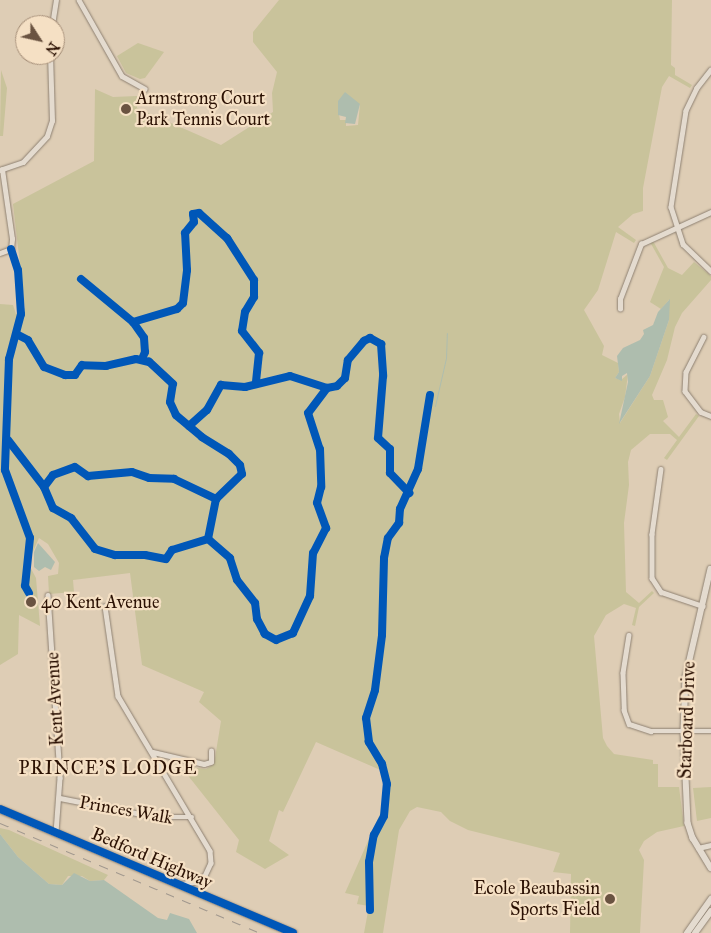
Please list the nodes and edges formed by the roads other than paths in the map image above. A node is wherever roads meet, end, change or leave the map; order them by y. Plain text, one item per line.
1 (56, 0) edge
2 (79, 0) edge
3 (54, 15) edge
4 (50, 65) edge
5 (711, 70) edge
6 (145, 89) dead end
7 (1, 170) edge
8 (711, 212) edge
9 (676, 229) junction
10 (3, 253) edge
11 (711, 271) edge
12 (620, 309) dead end
13 (704, 337) dead end
14 (711, 416) edge
15 (661, 469) dead end
16 (711, 569) edge
17 (48, 595) dead end
18 (105, 606) dead end
19 (703, 606) junction
20 (629, 635) dead end
21 (684, 731) junction
22 (711, 731) edge
23 (211, 751) dead end
24 (153, 752) junction
25 (60, 798) junction
26 (0, 810) edge
27 (192, 817) junction
28 (56, 834) junction
29 (711, 845) edge
30 (698, 848) junction
31 (711, 868) edge
32 (178, 885) junction
33 (711, 899) edge
34 (711, 911) edge
35 (293, 933) edge
36 (687, 933) edge
37 (695, 933) edge

1 - 3 street
2 - 6 street
4 - 7 street
5 - 9 street
7 - 10 street
8 - 9 street
9 - 11 street
9 - 12 street
13 - 14 street
15 - 19 street
16 - 19 street, Starboard Drive
17 - 25 street, Kent Avenue
18 - 24 street
19 - 21 street, Starboard Drive
20 - 21 street
21 - 22 street
21 - 30 street, Starboard Drive
23 - 24 street
24 - 27 street
25 - 27 street, Princes Walk
25 - 28 street, Kent Avenue
26 - 28 main road, Bedford Highway
27 - 32 street
28 - 32 main road, Bedford Highway
29 - 30 street
30 - 31 street, Starboard Drive
32 - 35 main road, Bedford Highway
33 - 36 main road
34 - 37 main road

